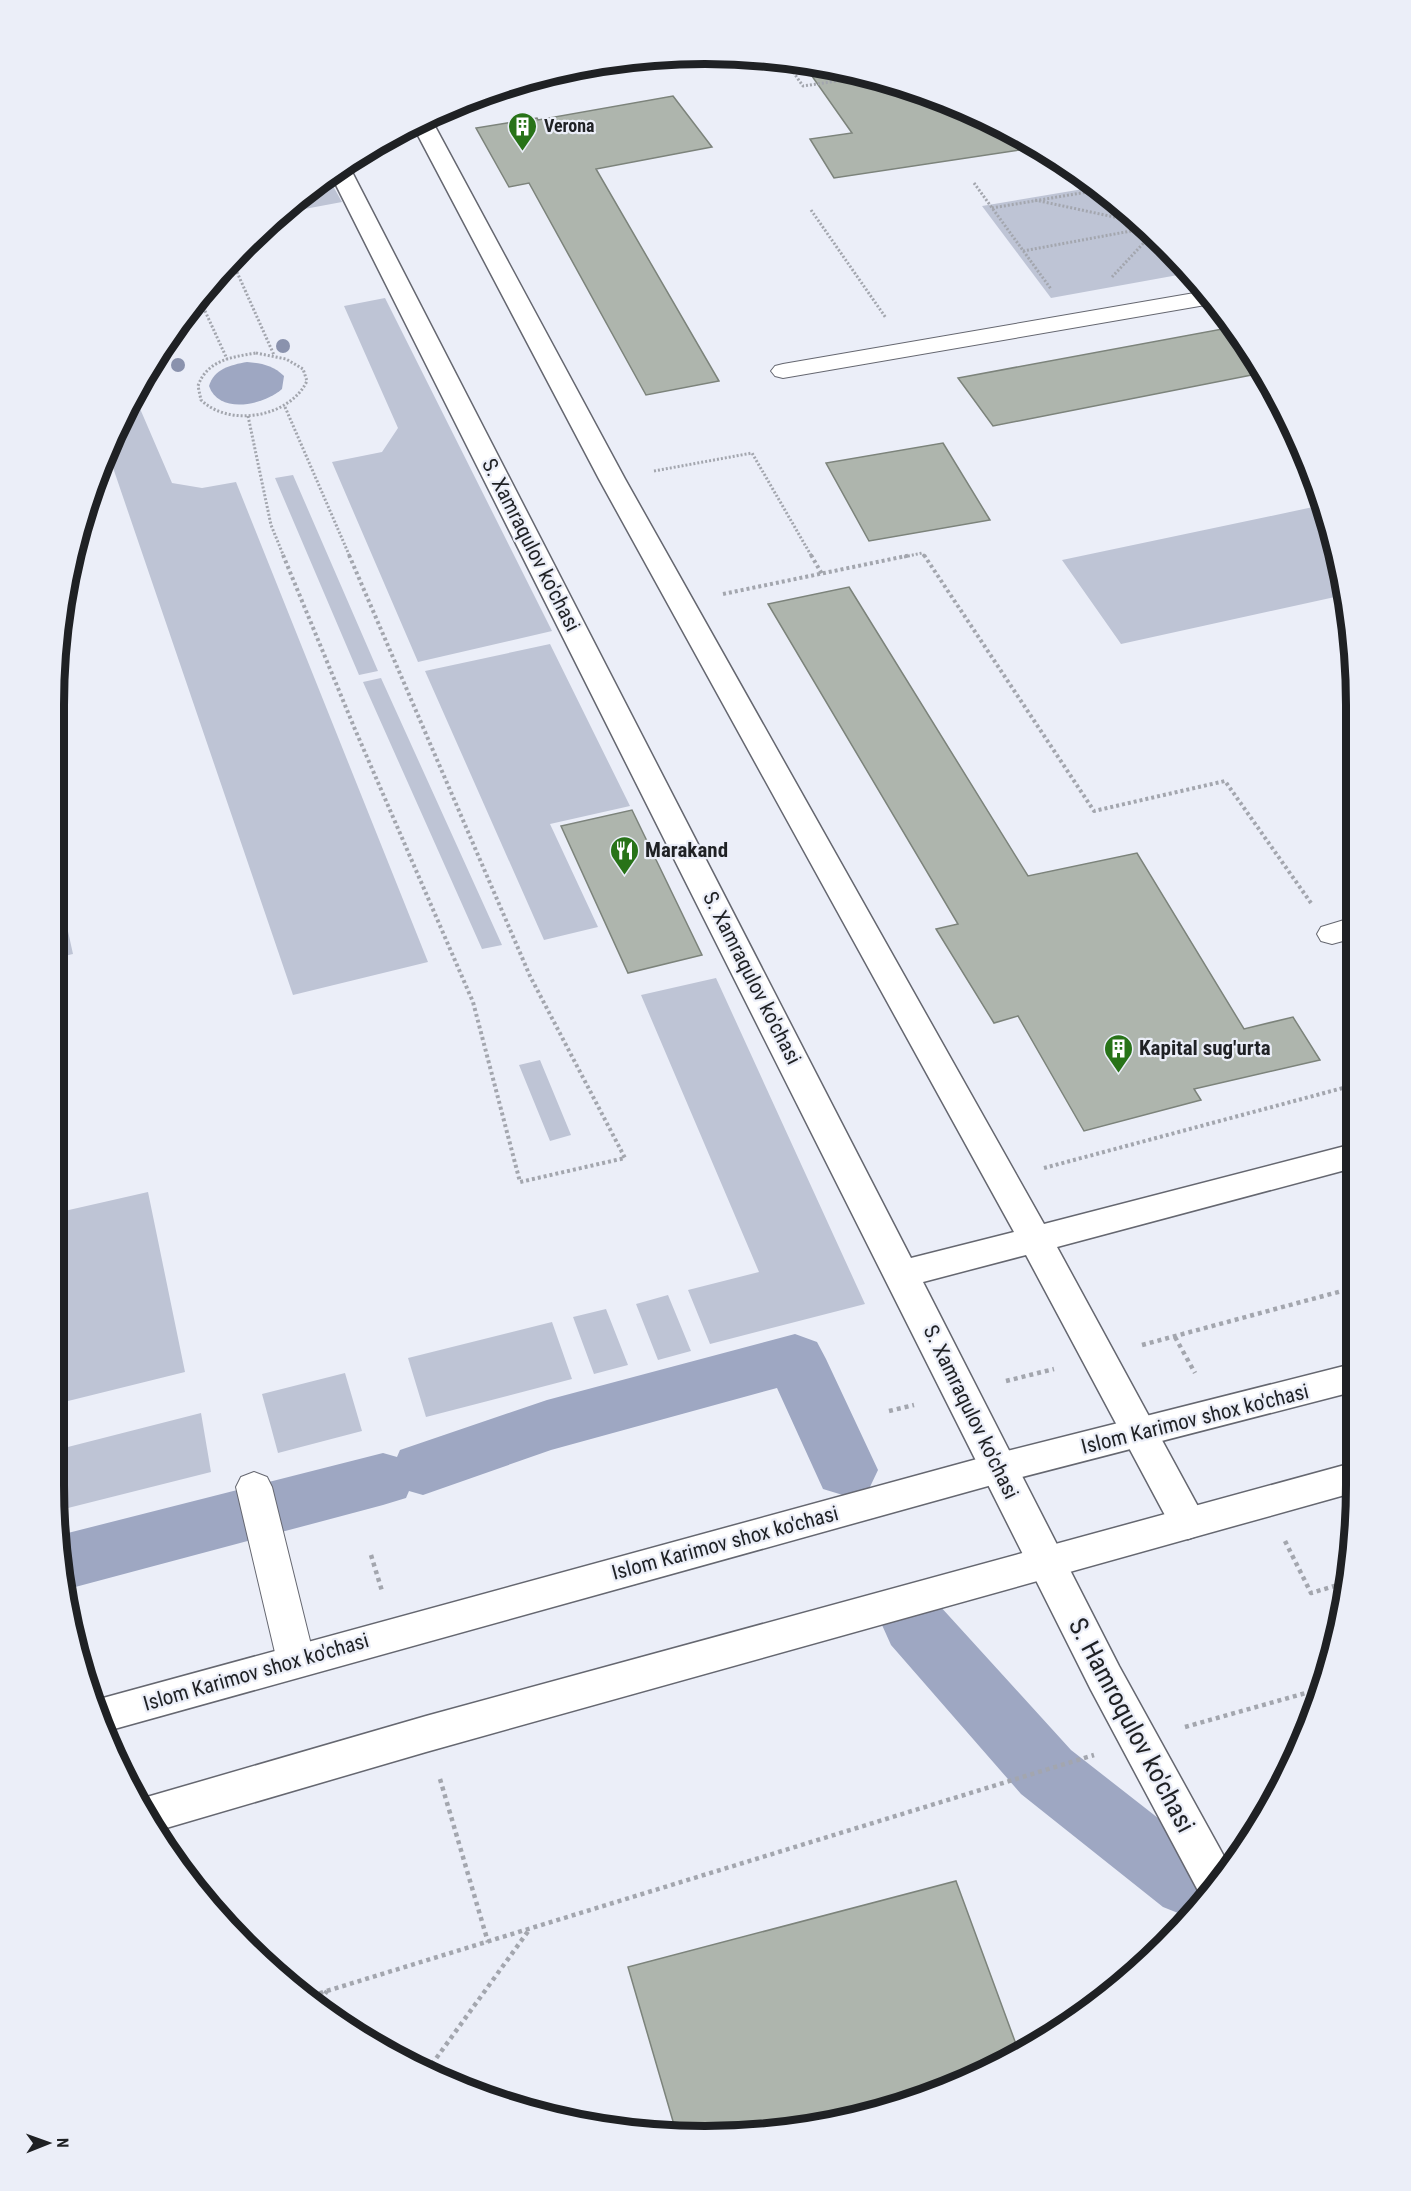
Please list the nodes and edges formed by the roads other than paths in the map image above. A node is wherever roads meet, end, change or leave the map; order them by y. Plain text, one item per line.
1 (426, 129) edge
2 (344, 177) edge
3 (1200, 299) edge
4 (783, 371) dead end
5 (1346, 1158) edge
6 (1035, 1239) junction
7 (902, 1274) junction
8 (1346, 1380) edge
9 (1143, 1433) junction
10 (999, 1468) junction
11 (1346, 1480) edge
12 (254, 1486) dead end
13 (1188, 1523) junction
14 (1046, 1564) junction
15 (296, 1661) junction
16 (107, 1714) edge
17 (155, 1813) edge
18 (1213, 1877) edge

1 - 6 street
2 - 7 street, S. Xamraqulov ko'chasi
3 - 4 lane
5 - 6 street
6 - 7 street
6 - 9 street
7 - 10 street, S. Xamraqulov ko'chasi
8 - 9 street, Islom Karimov shox ko'chasi
9 - 10 street, Islom Karimov shox ko'chasi
9 - 13 street
10 - 14 street, S. Xamraqulov ko'chasi
10 - 15 street, Islom Karimov shox ko'chasi
11 - 13 street
12 - 15 lane
13 - 14 street
14 - 17 street
14 - 18 street, S. Hamroqulov ko'chasi
15 - 16 street, Islom Karimov shox ko'chasi

